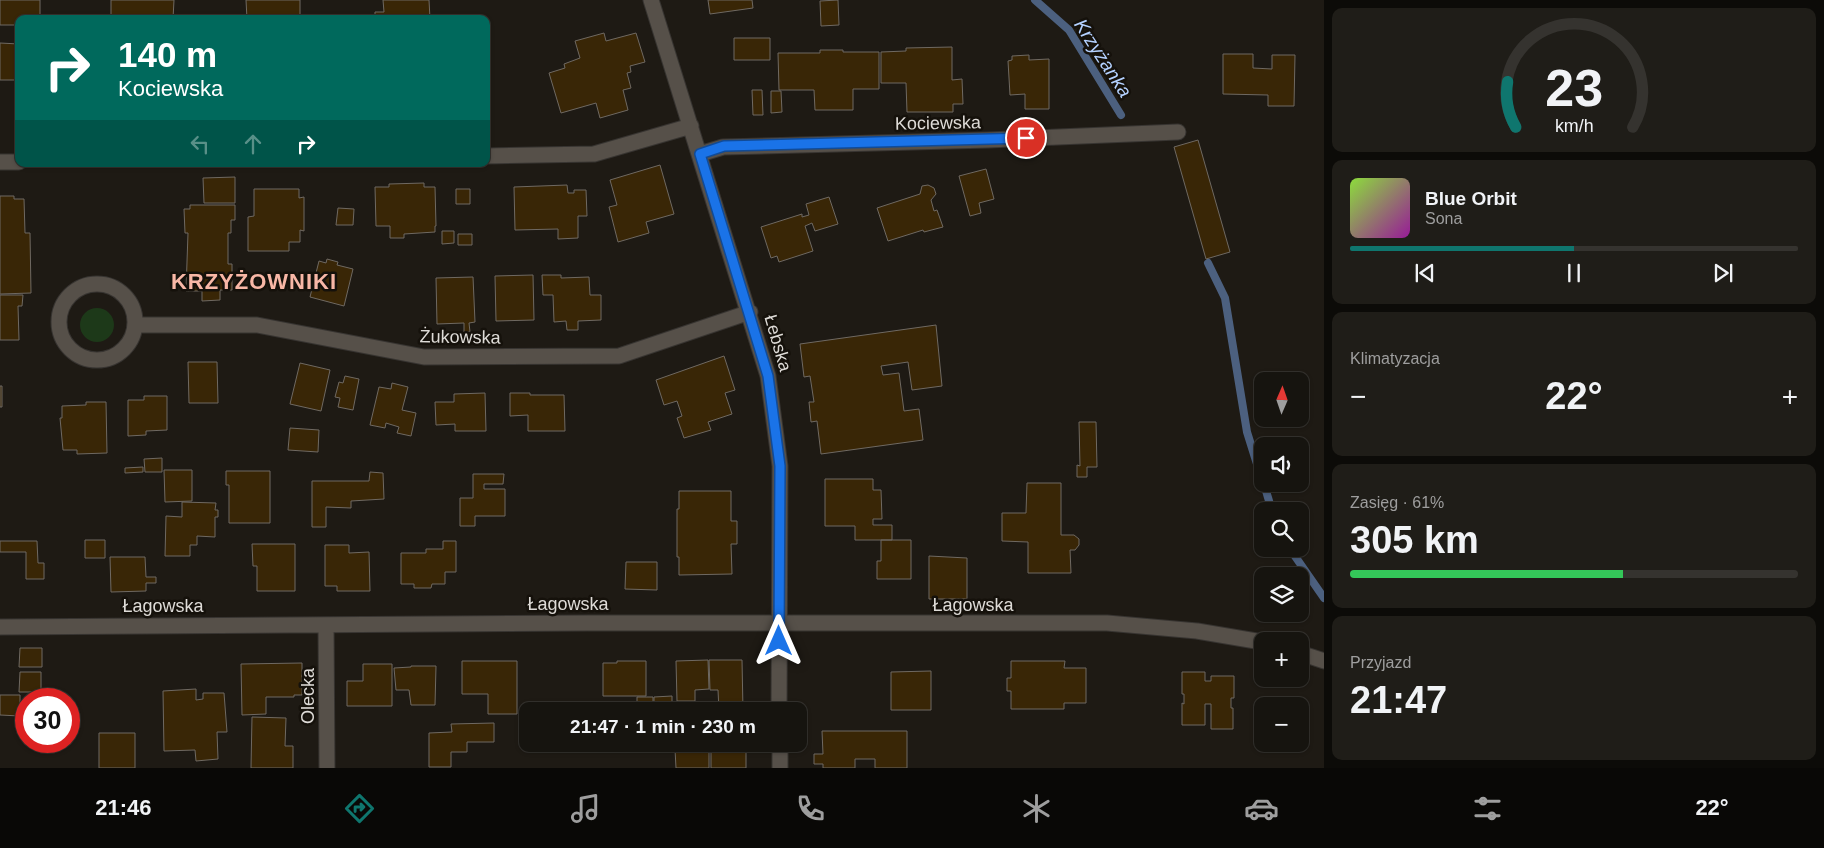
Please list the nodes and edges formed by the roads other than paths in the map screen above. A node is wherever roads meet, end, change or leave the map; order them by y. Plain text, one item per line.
1 (651, 0) edge
2 (691, 126) junction
3 (1178, 132) dead end
4 (700, 154) junction
5 (490, 156) edge
6 (0, 162) edge
7 (15, 162) edge
8 (750, 312) junction
9 (135, 325) junction
10 (779, 624) junction
11 (326, 625) junction
12 (0, 627) edge
13 (1254, 641) edge
14 (1309, 656) edge
15 (1324, 662) edge
16 (779, 702) edge
17 (780, 752) edge
18 (327, 768) edge
19 (780, 768) edge

1 - 2 street, Łebska
2 - 4 street, Łebska
2 - 5 street
3 - 4 street, Kociewska
4 - 8 street, Łebska
6 - 7 street
8 - 9 street, Żukowska
8 - 10 street, Łebska
9 - 9 street
10 - 11 street, Łagowska
10 - 13 street, Łagowska
10 - 16 street, Łebska
11 - 12 street, Łagowska
11 - 18 street, Olecka
14 - 15 street
17 - 19 street

